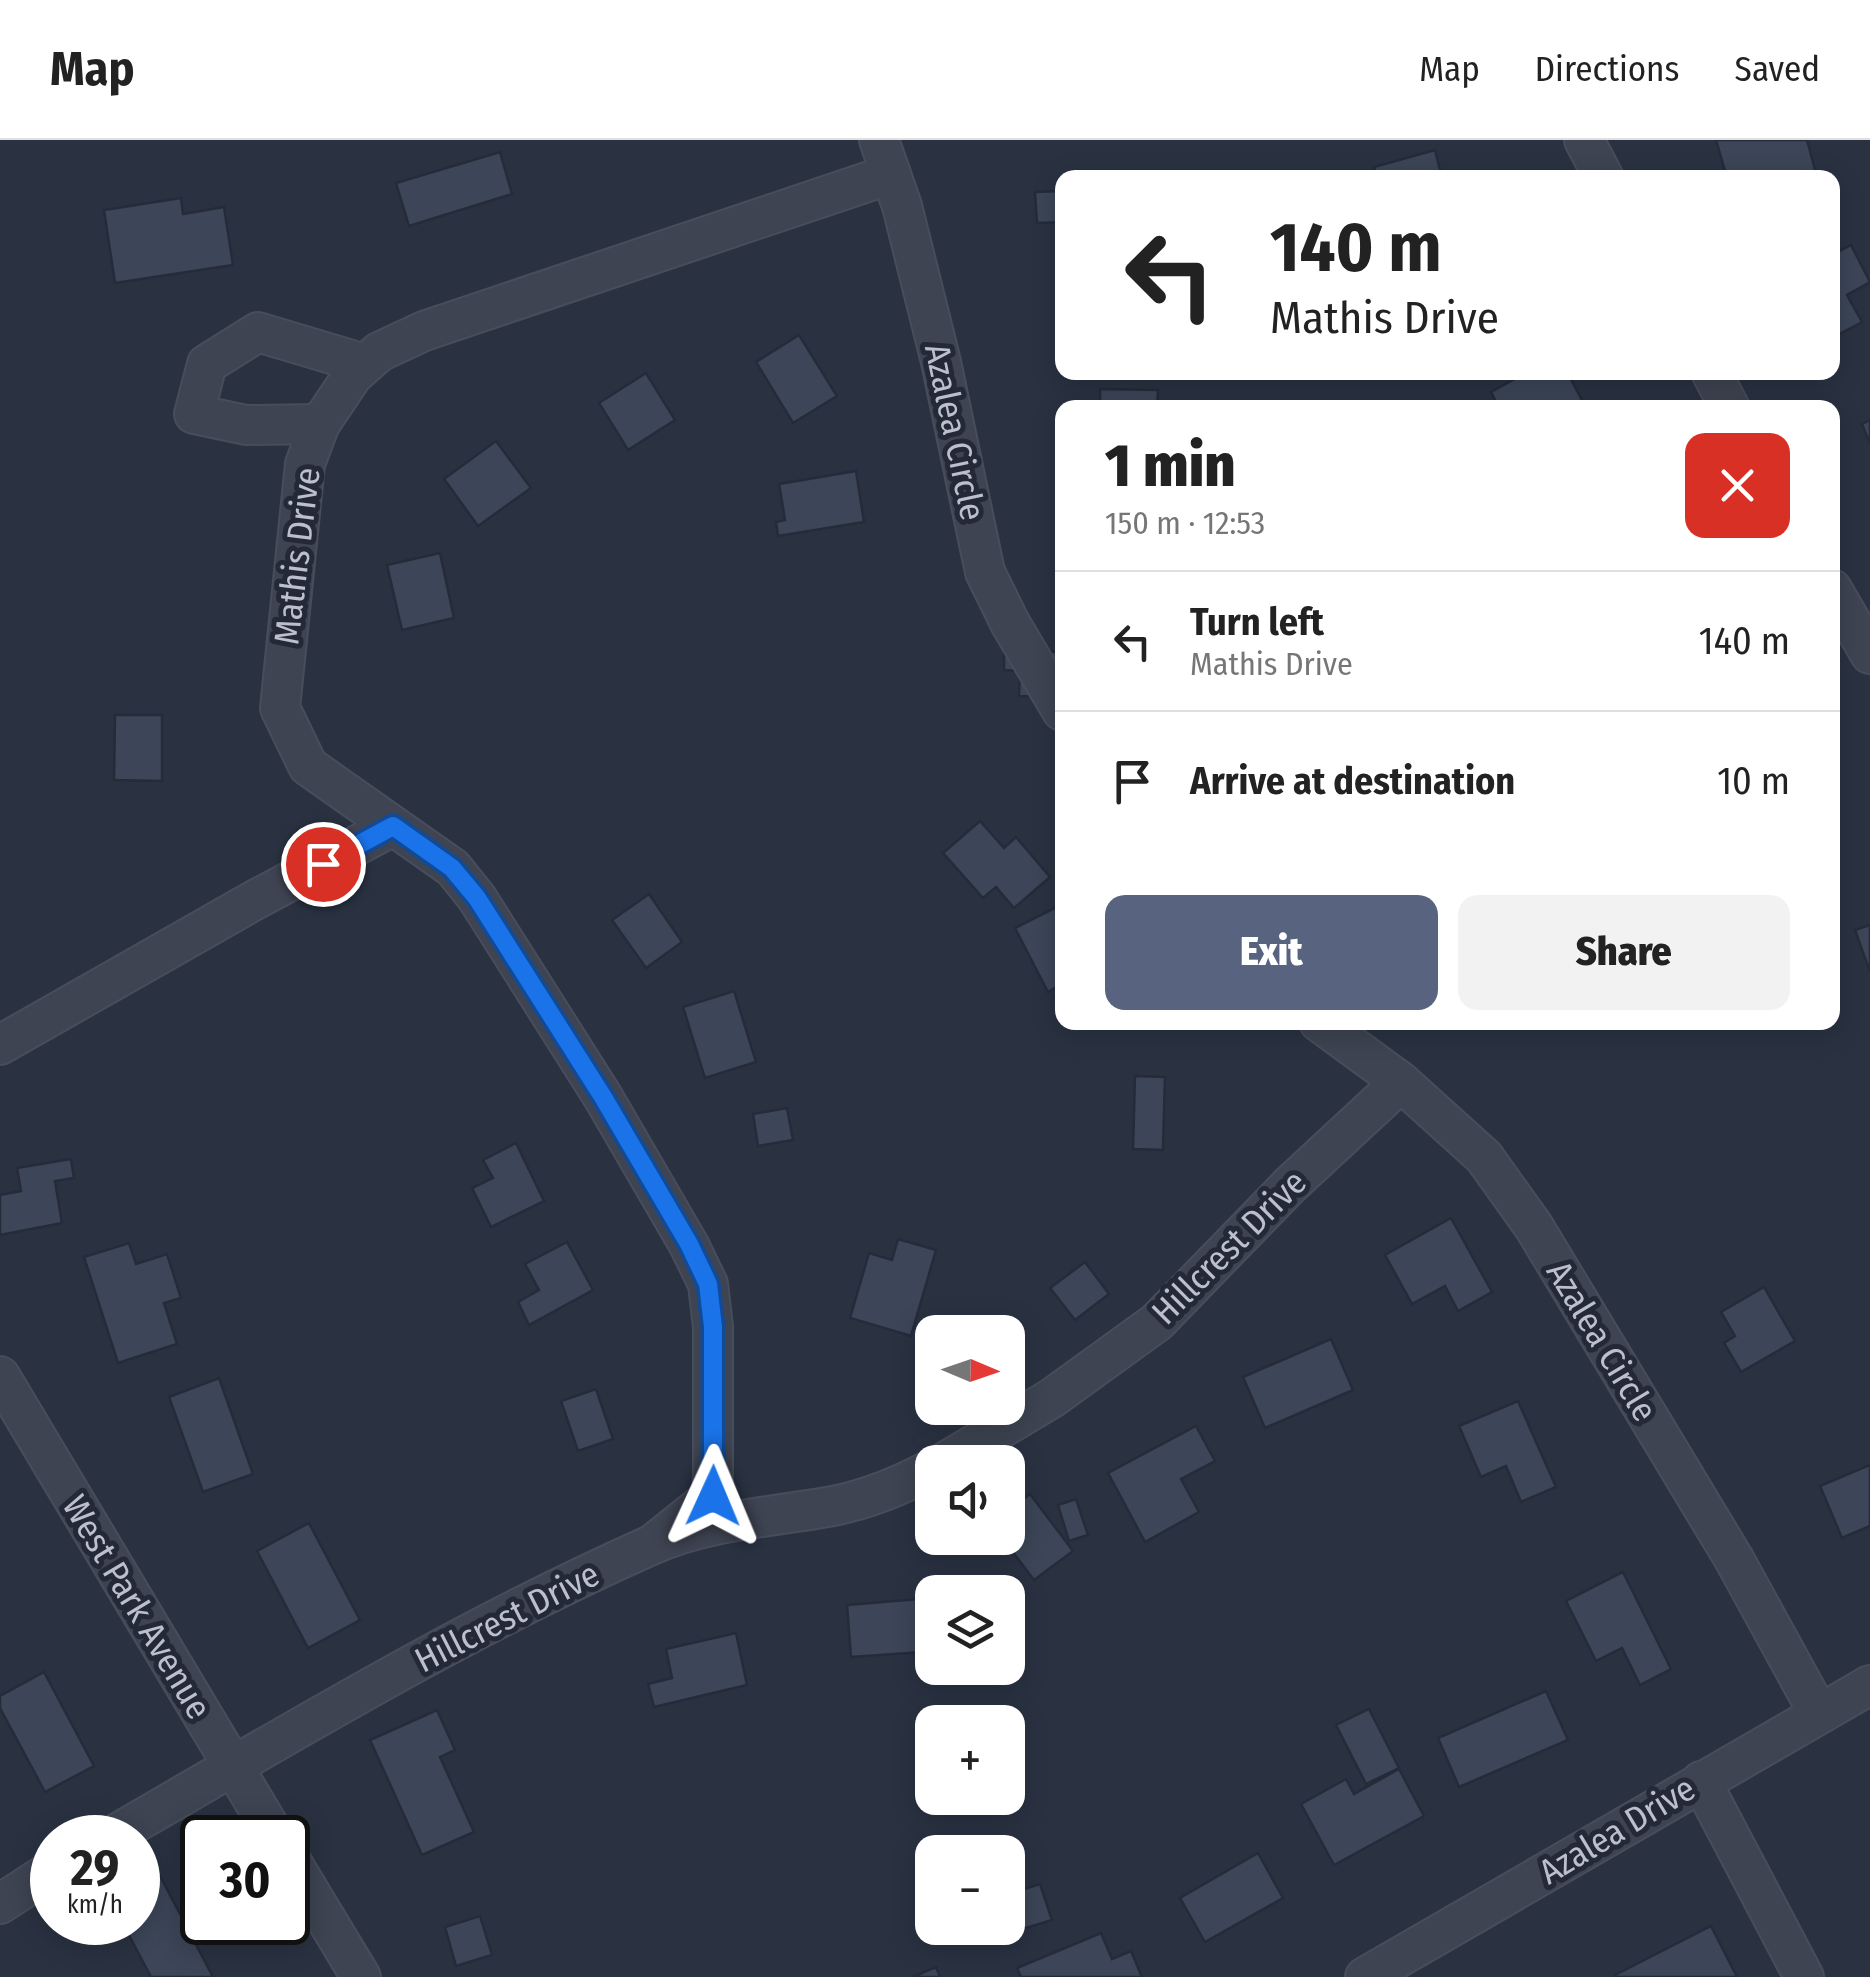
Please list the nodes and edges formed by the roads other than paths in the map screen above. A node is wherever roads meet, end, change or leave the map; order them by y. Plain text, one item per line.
1 (1584, 140) edge
2 (885, 157) edge
3 (1600, 170) edge
4 (365, 364) junction
5 (320, 424) junction
6 (1840, 602) edge
7 (1870, 654) edge
8 (1055, 699) edge
9 (393, 826) junction
10 (1330, 1030) edge
11 (0, 1045) edge
12 (1400, 1082) junction
13 (0, 1376) edge
14 (973, 1445) edge
15 (915, 1478) edge
16 (653, 1544) junction
17 (1870, 1685) edge
18 (1820, 1714) junction
19 (232, 1767) junction
20 (1701, 1781) junction
21 (149, 1815) edge
22 (262, 1815) edge
23 (30, 1884) edge
24 (310, 1892) edge
25 (0, 1904) edge
26 (362, 1977) edge
27 (1366, 1977) edge
28 (1804, 1977) edge

1 - 3 street
2 - 4 street, Mathis Drive
2 - 8 street, Azalea Circle
4 - 5 street, Mathis Drive
4 - 5 street
5 - 9 street, Mathis Drive
6 - 7 street
9 - 11 street
9 - 16 street, Mathis Drive
10 - 12 street, Azalea Circle
12 - 14 street, Hillcrest Drive
12 - 18 street, Azalea Circle
13 - 19 street, West Park Avenue
15 - 16 street, Hillcrest Drive
16 - 19 street, Hillcrest Drive
17 - 18 street, Azalea Drive
18 - 20 street, Azalea Drive
19 - 21 street, Hillcrest Drive
19 - 22 street, West Park Avenue
20 - 27 street, Azalea Drive
20 - 28 street
23 - 25 street
24 - 26 street

